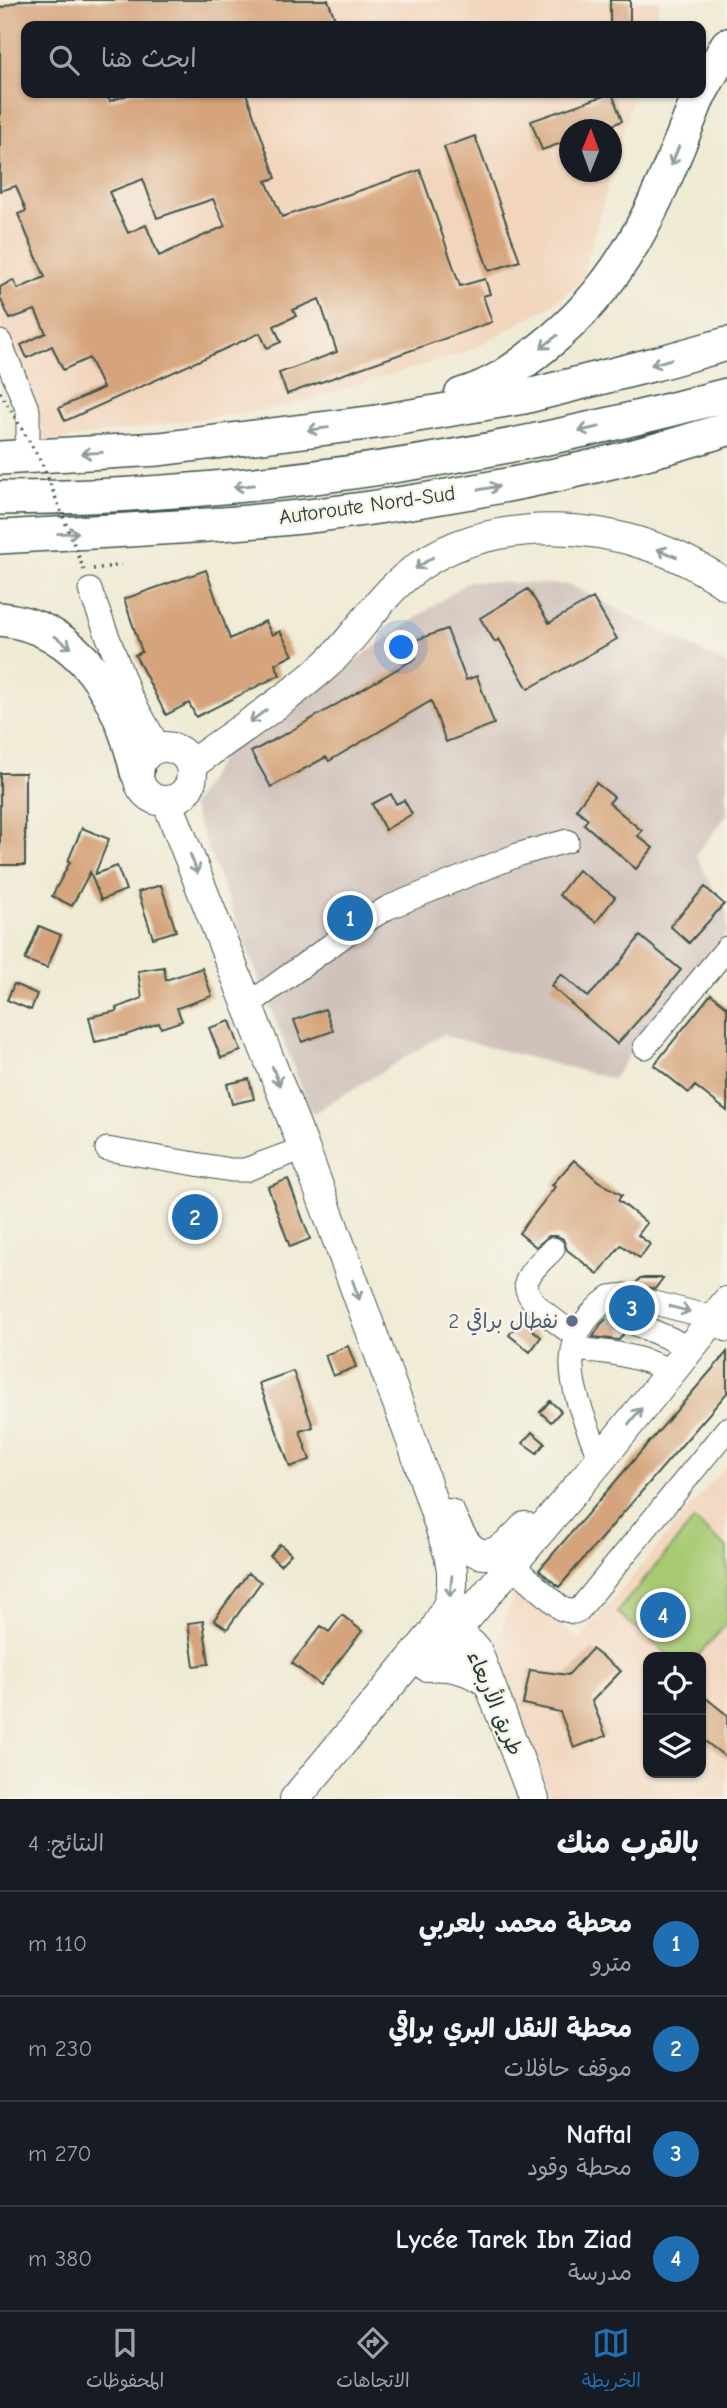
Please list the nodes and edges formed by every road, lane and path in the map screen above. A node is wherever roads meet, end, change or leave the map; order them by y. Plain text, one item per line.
1 (727, 45) edge
2 (706, 83) edge
3 (699, 98) edge
4 (0, 342) edge
5 (727, 344) edge
6 (0, 392) edge
7 (727, 395) edge
8 (376, 422) junction
9 (727, 429) edge
10 (11, 458) edge
11 (0, 498) edge
12 (0, 537) edge
13 (122, 565) dead end
14 (87, 580) junction
15 (727, 585) edge
16 (0, 619) edge
17 (159, 747) junction
18 (191, 765) junction
19 (137, 772) junction
20 (167, 801) junction
21 (566, 841) dead end
22 (727, 948) edge
23 (248, 1005) junction
24 (645, 1047) dead end
25 (304, 1148) junction
26 (107, 1149) dead end
27 (553, 1249) dead end
28 (722, 1317) edge
29 (631, 1322) tunnel mouth
30 (575, 1343) junction
31 (680, 1360) junction
32 (727, 1430) edge
33 (415, 1450) junction
34 (600, 1460) junction
35 (576, 1487) junction
36 (502, 1576) junction
37 (444, 1634) junction
38 (427, 1666) junction
39 (486, 1674) junction
40 (295, 1799) edge
41 (316, 1799) edge
42 (534, 1799) edge

1 - 2 highway
3 -> 8 highway
4 - 10 street
5 -> 8 highway
6 - 14 path, bridge
7 -> 11 highway, Autoroute Nord-Sud
8 -> 10 highway
12 -> 9 highway, Autoroute Nord-Sud
13 - 14 path
14 - 17 street
15 -> 18 main road
16 -> 19 highway
17 - 18 main road
17 - 19 main road
18 - 20 main road
19 - 20 main road
20 -> 23 main road
21 - 23 street
22 - 24 street
23 -> 25 main road
25 - 26 street
25 -> 33 main road
27 - 30 street
30 -> 28 street
28 - 31 main road
29 - 31 street
30 - 31 street
30 - 34 street
34 -> 31 main road
32 - 36 street
33 - 35 main road
33 -> 37 main road
34 - 35 main road
35 - 36 main road
36 - 37 main road
36 - 39 main road
37 - 38 main road
37 - 39 main road, طريق الأربعاء
37 - 40 main road
38 - 39 main road
38 - 41 main road
39 - 42 main road, طريق الأربعاء

